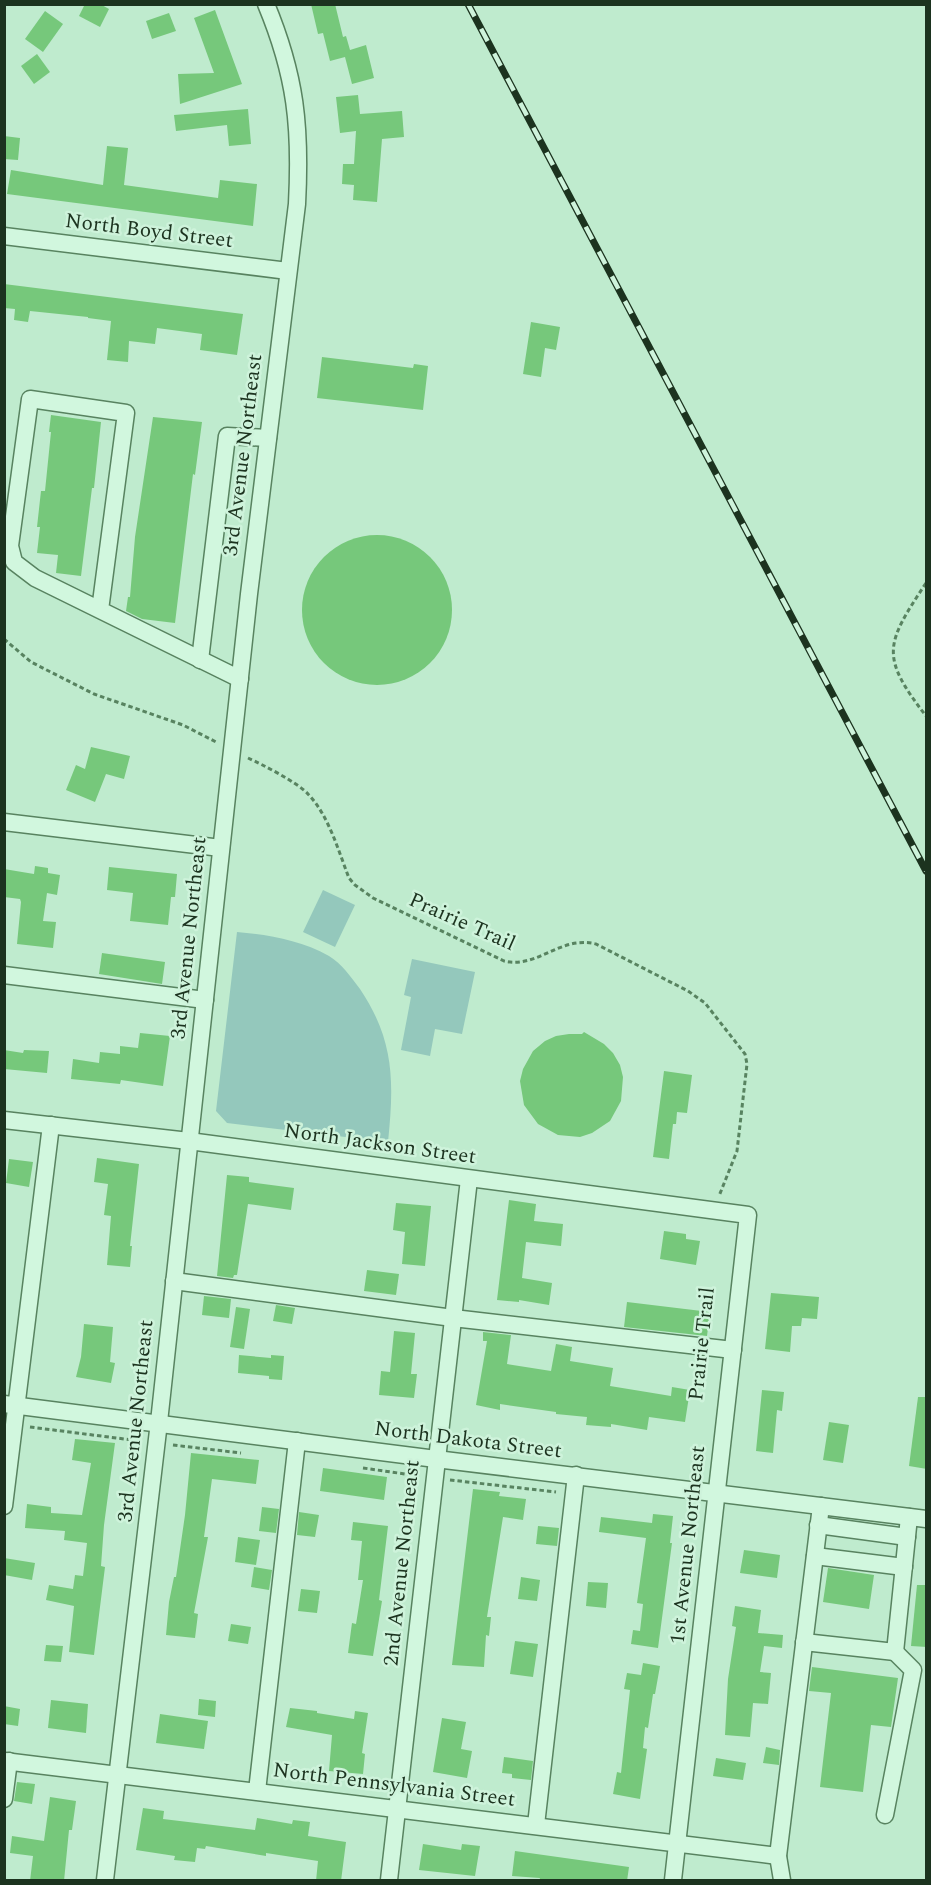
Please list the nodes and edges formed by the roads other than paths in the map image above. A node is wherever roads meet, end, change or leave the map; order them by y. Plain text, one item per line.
1 (266, 4) edge
2 (4, 236) edge
3 (288, 271) junction
4 (268, 438) junction
5 (8, 533) edge
6 (100, 610) junction
7 (200, 660) junction
8 (240, 679) junction
9 (4, 822) edge
10 (221, 848) junction
11 (4, 975) edge
12 (205, 1000) junction
13 (4, 1120) edge
14 (51, 1125) junction
15 (189, 1141) junction
16 (469, 1179) junction
17 (748, 1215) joint
18 (174, 1281) junction
19 (453, 1318) junction
20 (733, 1350) junction
21 (10, 1404) edge
22 (159, 1422) junction
23 (297, 1441) junction
24 (436, 1459) junction
25 (576, 1476) junction
26 (717, 1492) junction
27 (4, 1506) edge
28 (821, 1506) junction
29 (843, 1508) junction
30 (909, 1516) junction
31 (927, 1519) edge
32 (818, 1525) junction
33 (840, 1528) junction
34 (907, 1537) junction
35 (815, 1556) junction
36 (904, 1568) junction
37 (804, 1642) junction
38 (895, 1652) junction
39 (7, 1761) edge
40 (118, 1774) junction
41 (256, 1791) junction
42 (4, 1799) edge
43 (397, 1808) junction
44 (885, 1815) dead end
45 (536, 1825) junction
46 (678, 1842) junction
47 (778, 1856) junction
48 (105, 1881) edge
49 (389, 1881) edge
50 (673, 1881) edge
51 (782, 1881) edge

1 - 3 street, 3rd Avenue Northeast
2 - 3 street, North Boyd Street
3 - 4 street, 3rd Avenue Northeast
4 - 7 street
4 - 8 street, 3rd Avenue Northeast
5 - 6 street
5 - 6 street
6 - 7 street
7 - 8 street
8 - 10 street, 3rd Avenue Northeast
9 - 10 street
10 - 12 street, 3rd Avenue Northeast
11 - 12 street
12 - 15 street, 3rd Avenue Northeast
13 - 14 street, North Jackson Street
14 - 15 street, North Jackson Street
14 - 21 street
15 - 16 street, North Jackson Street
15 - 18 street, 3rd Avenue Northeast
16 - 17 street, North Jackson Street
16 - 19 street, 2nd Avenue Northeast
17 - 20 street, 1st Avenue Northeast
18 - 19 street
18 - 22 street, 3rd Avenue Northeast
19 - 20 street
19 - 24 street, 2nd Avenue Northeast
20 - 26 street, 1st Avenue Northeast
21 - 22 street, North Dakota Street
21 - 27 street
22 - 23 street, North Dakota Street
22 - 40 street, 3rd Avenue Northeast
23 - 24 street, North Dakota Street
23 - 41 street
24 - 25 street, North Dakota Street
24 - 43 street, 2nd Avenue Northeast
25 - 26 street, North Dakota Street
25 - 45 street
26 - 28 street, North Dakota Street
26 - 46 street, 1st Avenue Northeast
28 - 29 street, North Dakota Street
28 - 32 street
29 - 30 street, North Dakota Street
29 - 33 street
30 - 31 street, North Dakota Street
30 - 34 street
32 - 33 street
32 - 35 street
33 - 34 street
34 - 36 street
35 - 36 street
35 - 37 street
36 - 38 street
37 - 38 street
37 - 47 street
38 - 44 street
39 - 40 street, North Pennsylvania Street
39 - 42 street
40 - 41 street, North Pennsylvania Street
40 - 48 street, 3rd Avenue Northeast
41 - 43 street, North Pennsylvania Street
43 - 45 street, North Pennsylvania Street
43 - 49 street, 2nd Avenue Northeast
45 - 46 street, North Pennsylvania Street
46 - 47 street, North Pennsylvania Street
46 - 50 street, 1st Avenue Northeast
47 - 51 street

